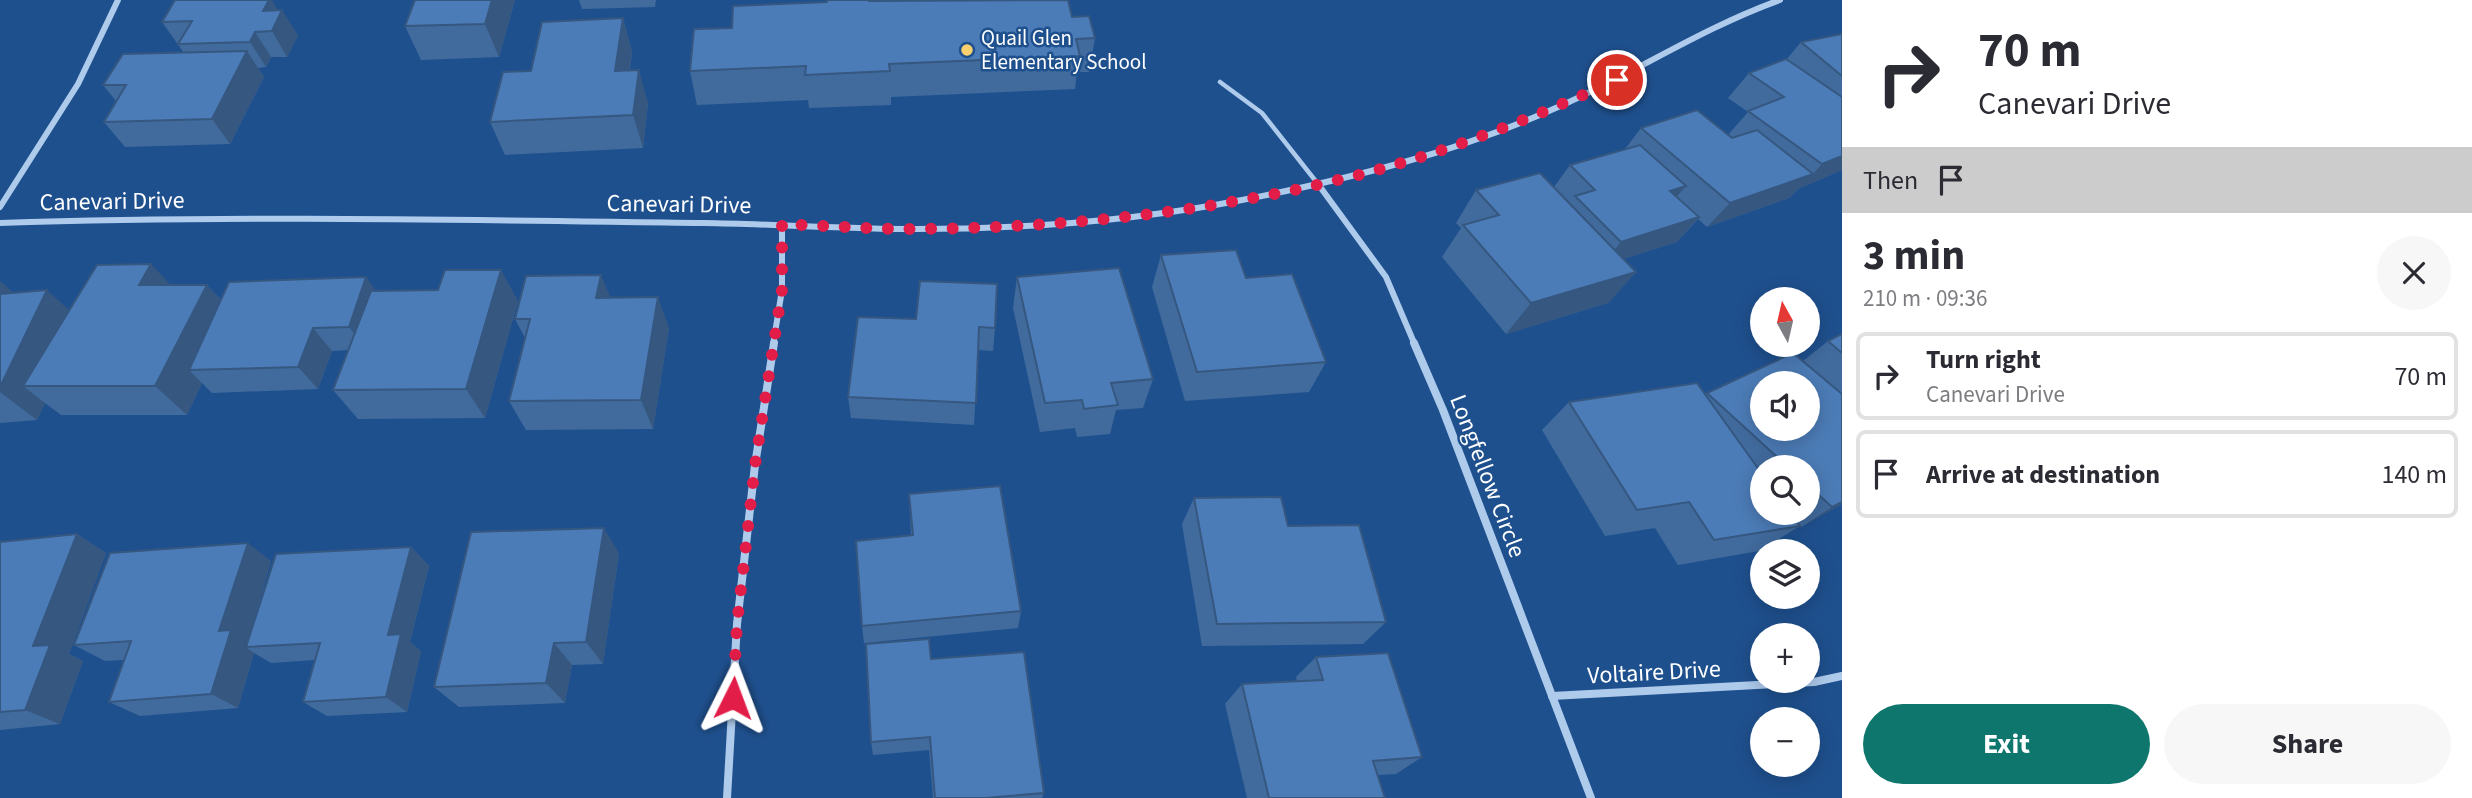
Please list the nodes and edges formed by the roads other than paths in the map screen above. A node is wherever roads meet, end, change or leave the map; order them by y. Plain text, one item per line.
1 (118, 0) edge
2 (1780, 0) edge
3 (1220, 82) dead end
4 (1318, 184) junction
5 (0, 207) edge
6 (0, 223) edge
7 (782, 224) junction
8 (1842, 676) edge
9 (1552, 696) junction
10 (727, 798) edge
11 (1591, 798) edge

1 - 5 street
2 - 4 street, Canevari Drive
3 - 4 lane
4 - 7 street, Canevari Drive
4 - 9 street, Longfellow Circle
6 - 7 street, Canevari Drive
7 - 10 street
8 - 9 street, Voltaire Drive
9 - 11 street, Longfellow Circle

